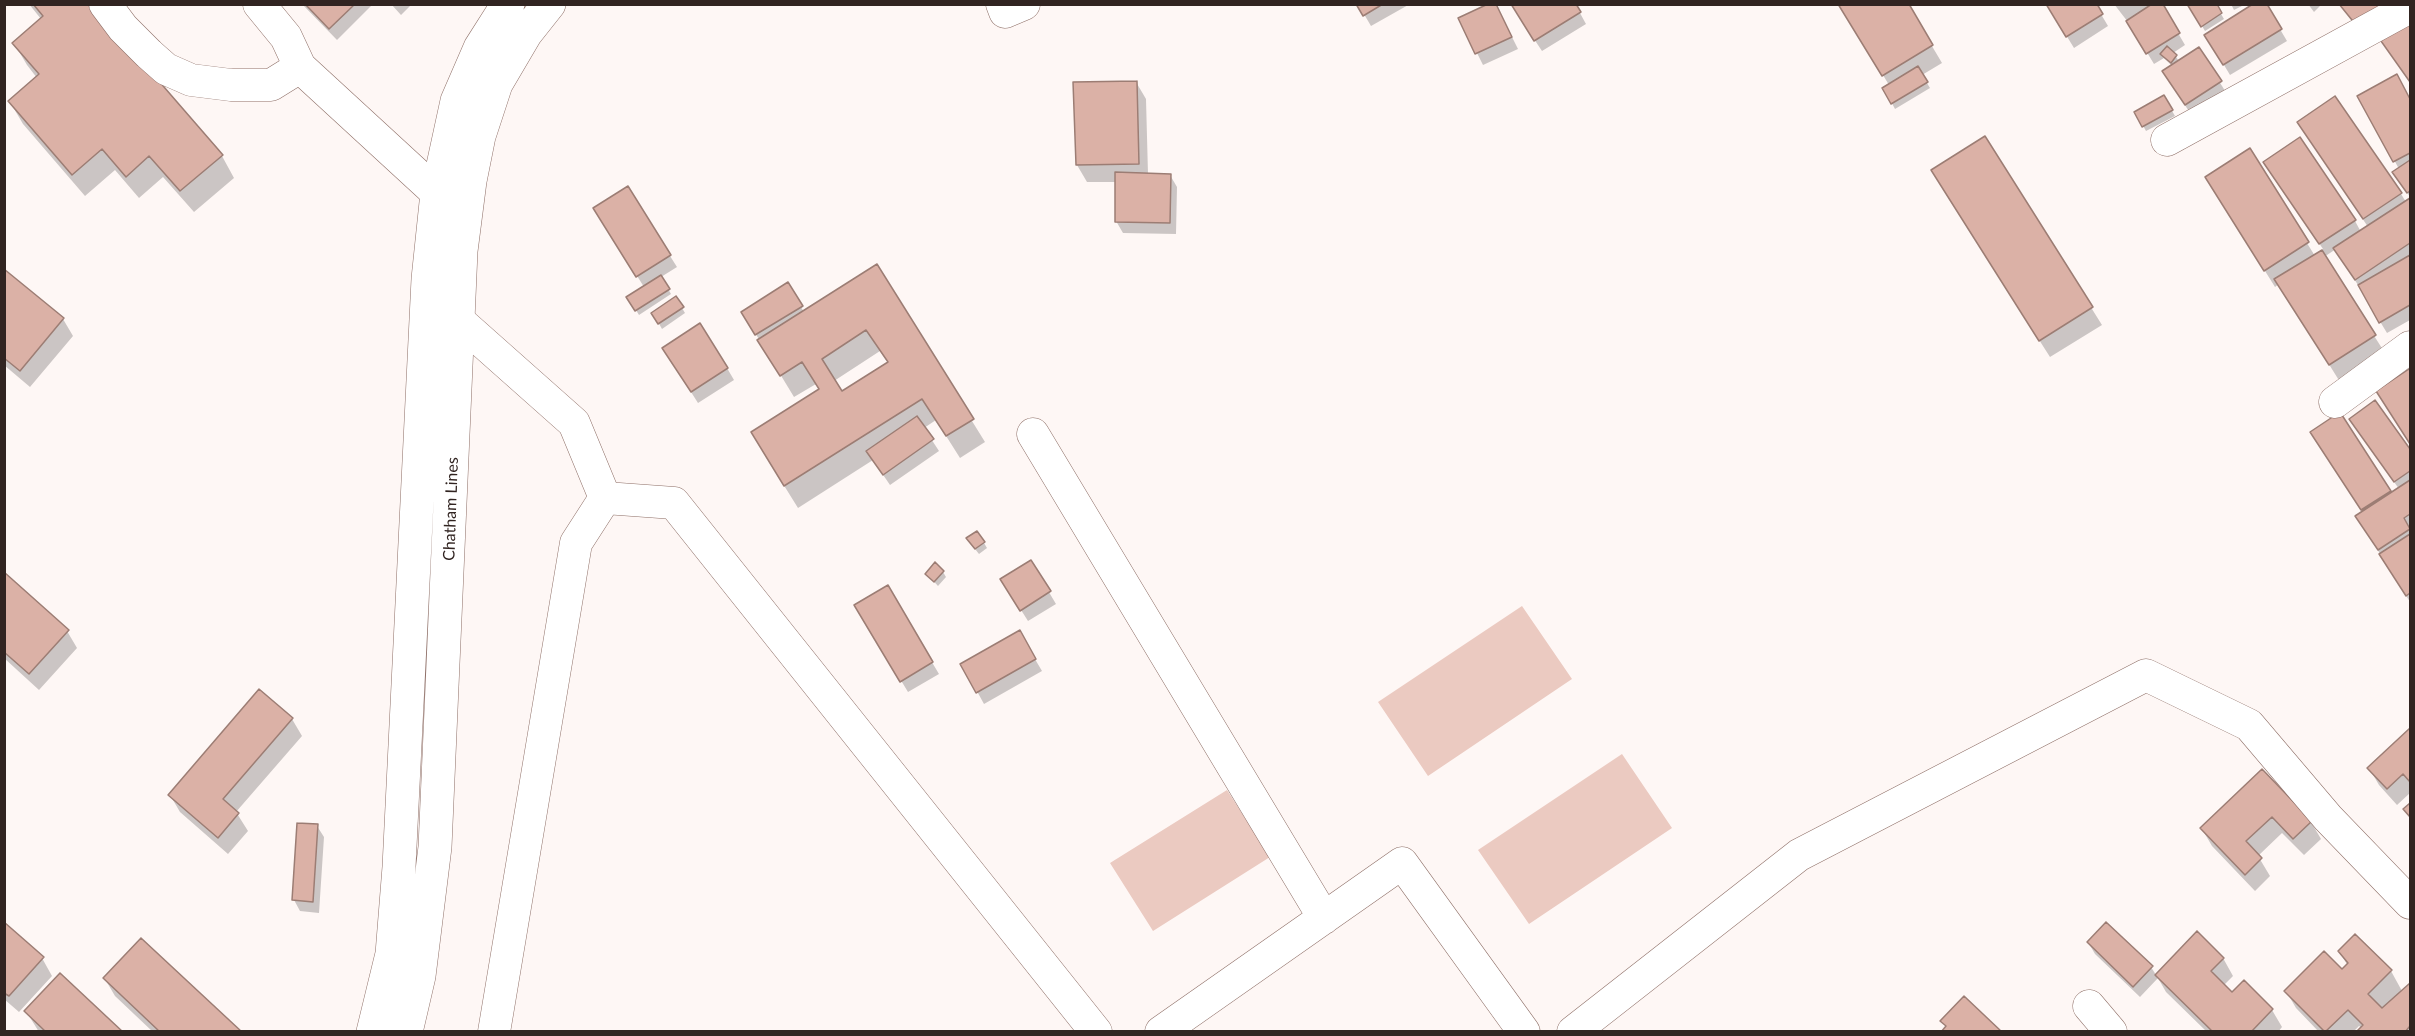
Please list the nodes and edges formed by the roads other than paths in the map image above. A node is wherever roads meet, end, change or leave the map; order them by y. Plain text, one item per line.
1 (105, 4) edge
2 (259, 4) edge
3 (508, 4) edge
4 (549, 4) edge
5 (1002, 4) edge
6 (1024, 4) edge
7 (2410, 7) edge
8 (300, 67) junction
9 (2167, 140) dead end
10 (437, 193) junction
11 (458, 320) junction
12 (2410, 347) edge
13 (2335, 402) dead end
14 (1034, 434) dead end
15 (605, 498) junction
16 (2410, 903) edge
17 (1324, 918) junction
18 (2089, 1006) dead end
19 (373, 1032) edge
20 (406, 1032) edge
21 (494, 1032) edge
22 (1096, 1032) edge
23 (1161, 1032) edge
24 (1524, 1032) edge
25 (1573, 1032) edge
26 (2111, 1032) edge

1 - 8 street
2 - 8 street
3 - 10 highway, Chatham Lines
4 - 11 highway, Chatham Lines
5 - 6 street
7 - 9 street
8 - 10 street
10 - 19 highway, Chatham Lines
11 - 15 street
11 - 20 highway, Chatham Lines
12 - 13 street
14 - 17 street
15 - 21 street
15 - 22 street
16 - 25 street
17 - 23 street
17 - 24 street
18 - 26 street

